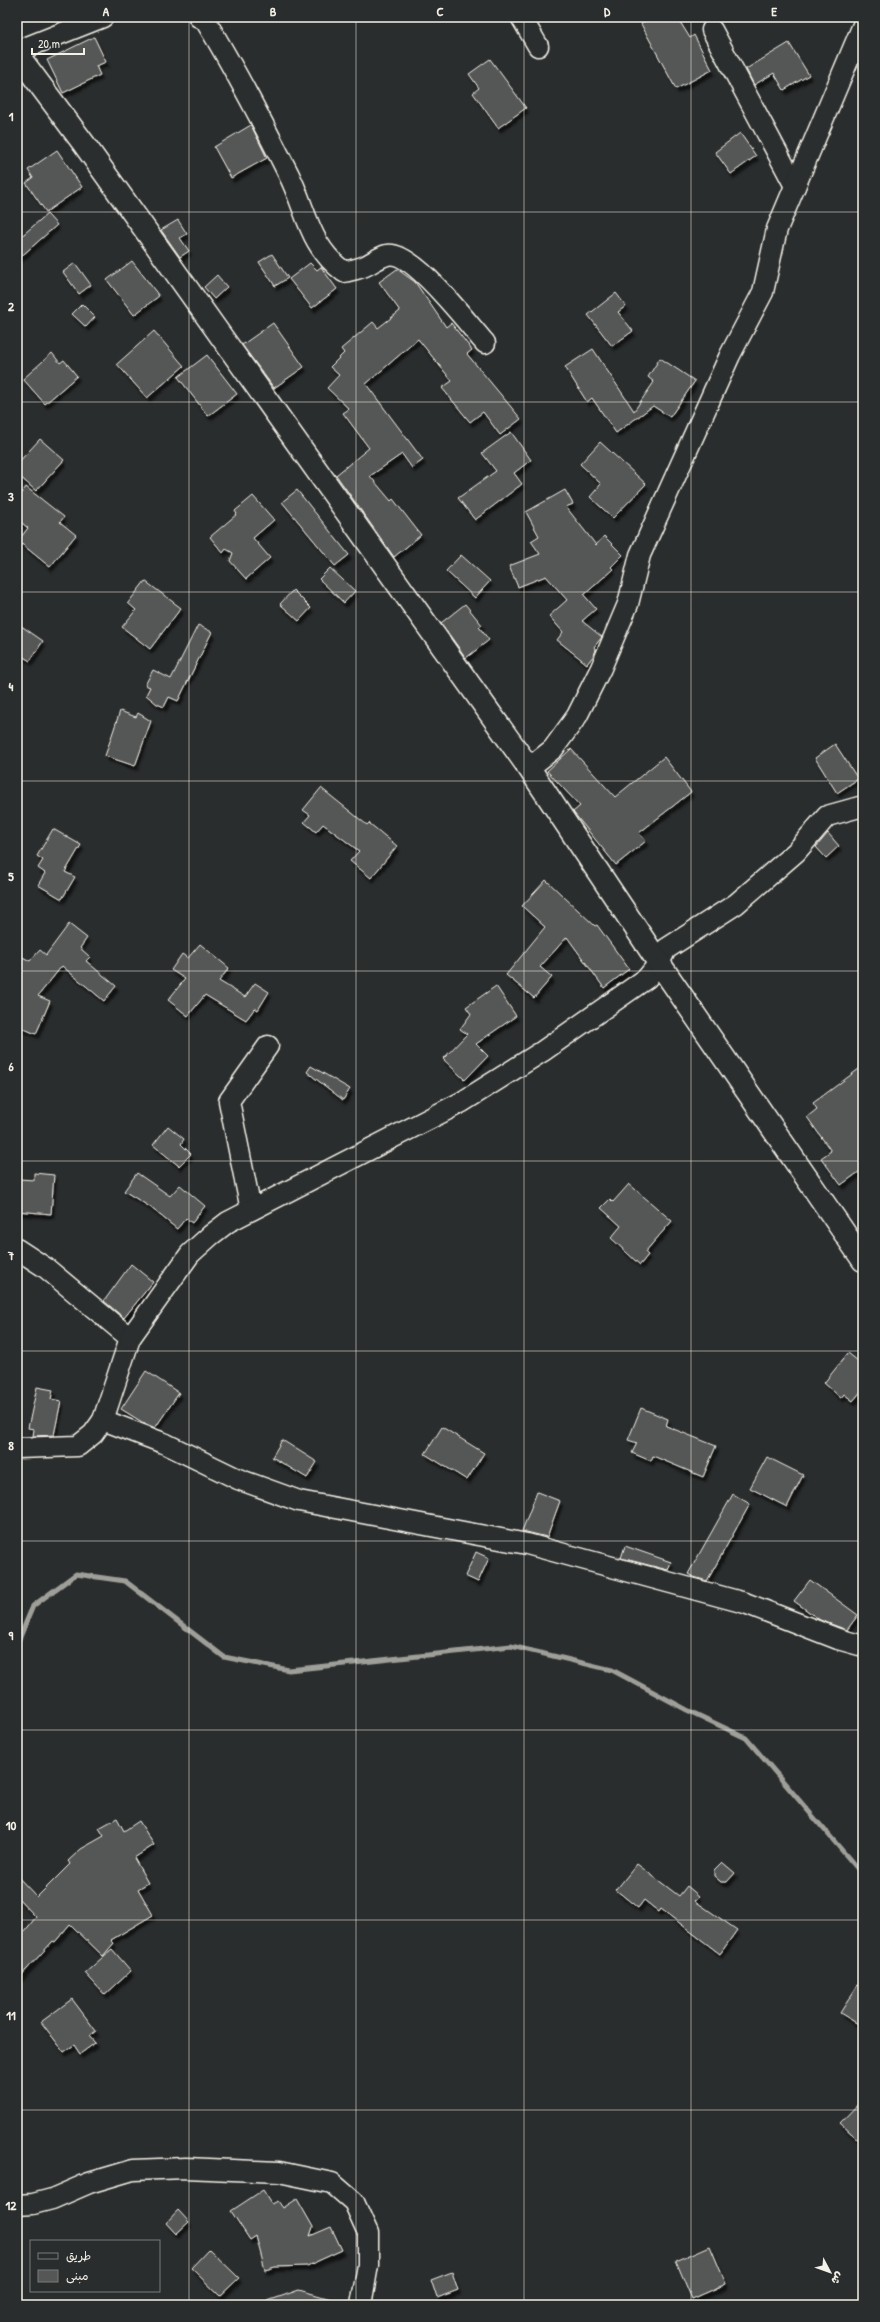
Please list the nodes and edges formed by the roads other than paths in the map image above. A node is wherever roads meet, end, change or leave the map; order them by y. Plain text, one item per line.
1 (103, 17) edge
2 (199, 17) edge
3 (521, 17) edge
4 (863, 25) edge
5 (712, 30) dead end
6 (538, 46) dead end
7 (17, 53) edge
8 (796, 186) junction
9 (485, 343) dead end
10 (529, 768) junction
11 (863, 806) edge
12 (659, 963) junction
13 (268, 1046) dead end
14 (251, 1210) junction
15 (17, 1248) edge
16 (863, 1260) edge
17 (130, 1338) junction
18 (103, 1420) junction
19 (17, 1448) edge
20 (863, 1646) edge
21 (17, 2205) edge
22 (361, 2305) edge

1 - 7 street
2 - 9 street
3 - 6 street
4 - 8 street
5 - 8 street
7 - 10 main road
8 - 10 street
10 - 12 main road
11 - 12 street
12 - 14 street
12 - 16 main road
13 - 14 street
14 - 17 street
15 - 17 street
17 - 18 street
18 - 19 street
18 - 20 street
21 - 22 street

